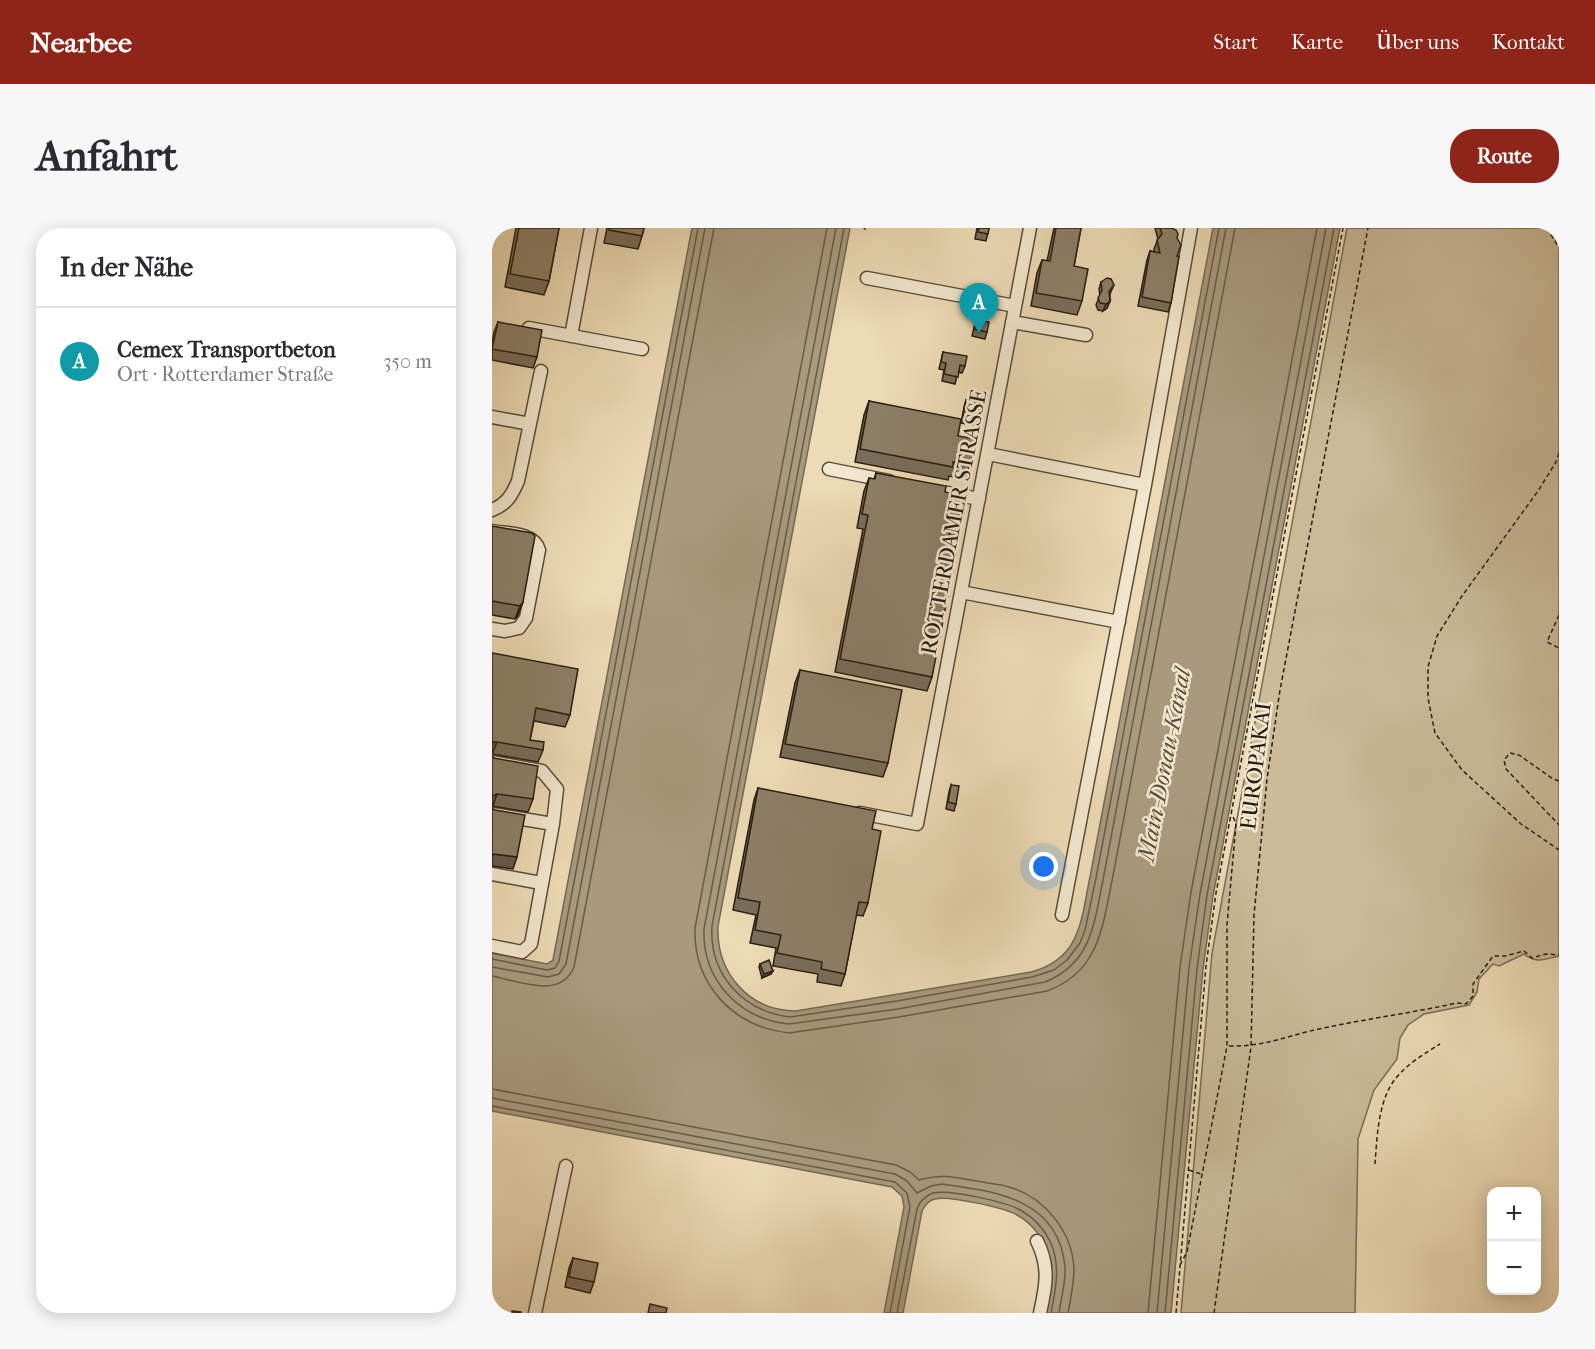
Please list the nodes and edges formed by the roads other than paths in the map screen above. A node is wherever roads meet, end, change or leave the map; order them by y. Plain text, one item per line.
1 (591, 228) edge
2 (1030, 228) edge
3 (1191, 228) edge
4 (867, 278) dead end
5 (1015, 306) junction
6 (1012, 322) junction
7 (515, 325) edge
8 (1086, 335) dead end
9 (571, 336) junction
10 (642, 349) dead end
11 (542, 371) dead end
12 (492, 417) edge
13 (530, 424) junction
14 (987, 454) junction
15 (830, 469) dead end
16 (898, 483) edge
17 (1145, 485) junction
18 (933, 490) edge
19 (979, 499) junction
20 (492, 510) edge
21 (492, 531) edge
22 (961, 592) junction
23 (1119, 622) junction
24 (492, 629) edge
25 (492, 762) edge
26 (847, 810) edge
27 (492, 814) edge
28 (553, 824) junction
29 (492, 874) edge
30 (542, 883) junction
31 (1062, 915) dead end
32 (492, 946) edge
33 (566, 1166) dead end
34 (1037, 1241) dead end
35 (535, 1313) edge
36 (1040, 1313) edge

1 - 9 street
2 - 5 street, ROTTERDAMER STRASSE
3 - 17 street
4 - 5 street
5 - 6 street, ROTTERDAMER STRASSE
6 - 8 street
6 - 14 street, ROTTERDAMER STRASSE
7 - 9 street
9 - 10 street
11 - 13 street
12 - 13 street
13 - 20 street
14 - 17 street
14 - 19 street, ROTTERDAMER STRASSE
15 - 16 street
17 - 23 street
18 - 19 street
19 - 22 street, ROTTERDAMER STRASSE
21 - 24 street
22 - 23 street
22 - 26 street, ROTTERDAMER STRASSE
23 - 31 street
25 - 28 street
27 - 28 street
28 - 30 street
29 - 30 street
30 - 32 street
33 - 35 street
34 - 36 street

